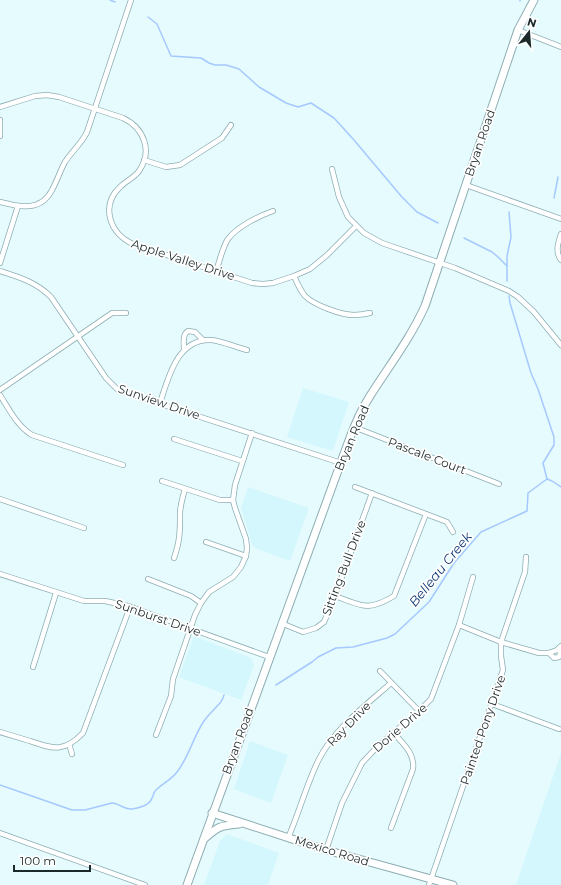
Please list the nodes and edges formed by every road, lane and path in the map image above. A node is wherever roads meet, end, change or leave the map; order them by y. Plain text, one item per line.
1 (131, 0) edge
2 (534, 0) edge
3 (518, 30) junction
4 (561, 47) edge
5 (0, 107) edge
6 (95, 109) junction
7 (0, 120) edge
8 (231, 125) dead end
9 (0, 136) edge
10 (144, 160) junction
11 (332, 169) dead end
12 (466, 185) junction
13 (0, 202) edge
14 (18, 206) junction
15 (273, 211) dead end
16 (561, 219) edge
17 (356, 226) junction
18 (561, 234) edge
19 (561, 260) edge
20 (440, 262) junction
21 (0, 263) edge
22 (0, 271) edge
23 (216, 271) junction
24 (294, 276) junction
25 (126, 313) dead end
26 (370, 313) dead end
27 (77, 336) junction
28 (203, 340) junction
29 (561, 345) edge
30 (184, 350) junction
31 (247, 350) dead end
32 (0, 390) edge
33 (0, 395) edge
34 (160, 403) junction
35 (354, 427) junction
36 (252, 433) junction
37 (174, 439) dead end
38 (242, 461) junction
39 (341, 463) junction
40 (123, 465) dead end
41 (162, 481) dead end
42 (499, 484) dead end
43 (355, 487) dead end
44 (185, 489) junction
45 (372, 493) junction
46 (0, 499) edge
47 (233, 500) junction
48 (426, 514) junction
49 (84, 528) dead end
50 (454, 532) dead end
51 (206, 542) dead end
52 (246, 556) junction
53 (526, 557) dead end
54 (174, 558) dead end
55 (0, 574) edge
56 (473, 578) dead end
57 (148, 579) dead end
58 (56, 593) junction
59 (335, 596) junction
60 (201, 602) junction
61 (130, 607) junction
62 (281, 623) junction
63 (459, 625) junction
64 (190, 628) junction
65 (502, 642) junction
66 (560, 647) edge
67 (269, 657) junction
68 (33, 667) dead end
69 (380, 671) dead end
70 (391, 683) junction
71 (492, 704) junction
72 (420, 711) junction
73 (559, 729) dead end
74 (0, 732) edge
75 (394, 733) junction
76 (156, 735) dead end
77 (69, 744) junction
78 (72, 754) dead end
79 (212, 813) junction
80 (243, 823) junction
81 (391, 828) dead end
82 (0, 833) edge
83 (288, 838) junction
84 (203, 840) junction
85 (326, 850) junction
86 (430, 882) edge
87 (144, 885) edge
88 (187, 885) edge
89 (453, 885) edge

1 - 6 street
2 - 3 main road, Bryan Road
3 - 4 street
3 - 12 main road, Bryan Road
5 - 6 street
6 - 10 street
6 - 14 street
7 - 9 street
8 - 10 street
10 - 23 street, Apple Valley Drive
11 - 17 street
12 - 16 street
12 - 20 main road, Bryan Road
13 - 14 street
14 - 21 street
15 - 23 street
17 - 20 street
17 - 24 street, Apple Valley Drive
18 - 19 street
20 - 29 street
20 - 35 main road, Bryan Road
22 - 27 street, Sunview Drive
23 - 24 street, Apple Valley Drive
24 - 26 street
25 - 27 street
27 - 32 street
27 - 34 street, Sunview Drive
28 - 30 street
28 - 30 street
28 - 31 street
30 - 34 street
33 - 40 street
34 - 36 street, Sunview Drive
35 - 39 main road, Bryan Road
35 - 42 street, Pascale Court
36 - 38 street
36 - 39 street, Sunview Drive
37 - 38 street
38 - 47 street
39 - 62 main road, Bryan Road
41 - 44 street
43 - 45 street
44 - 47 street
44 - 54 street
45 - 48 street
45 - 59 street, Sitting Bull Drive
46 - 49 street
47 - 52 street
48 - 50 street
48 - 59 street
51 - 52 street
52 - 60 street
53 - 65 street, Painted Pony Drive
55 - 58 street, Sunburst Drive
56 - 63 street, Dorie Drive
57 - 60 street
58 - 61 street, Sunburst Drive
58 - 68 street
59 - 62 street, Sitting Bull Drive
60 - 64 street
61 - 64 street, Sunburst Drive
61 - 77 street
62 - 67 main road, Bryan Road
63 - 65 street
63 - 72 street, Dorie Drive
64 - 67 street, Sunburst Drive
64 - 76 street
65 - 66 street
65 - 71 street, Painted Pony Drive
67 - 79 main road, Bryan Road
69 - 70 street
70 - 72 street
70 - 83 street, Ray Drive
71 - 73 street
71 - 86 street, Painted Pony Drive
72 - 75 street, Dorie Drive
74 - 77 street
75 - 81 street
75 - 85 street, Dorie Drive
77 - 78 street
79 - 80 main road, Mexico Road
79 - 84 main road, Bryan Road
80 - 83 main road, Mexico Road
80 - 84 main road
82 - 87 street
83 - 85 main road, Mexico Road
84 - 88 main road, Bryan Road
85 - 86 main road, Mexico Road
86 - 89 main road, Mexico Road

